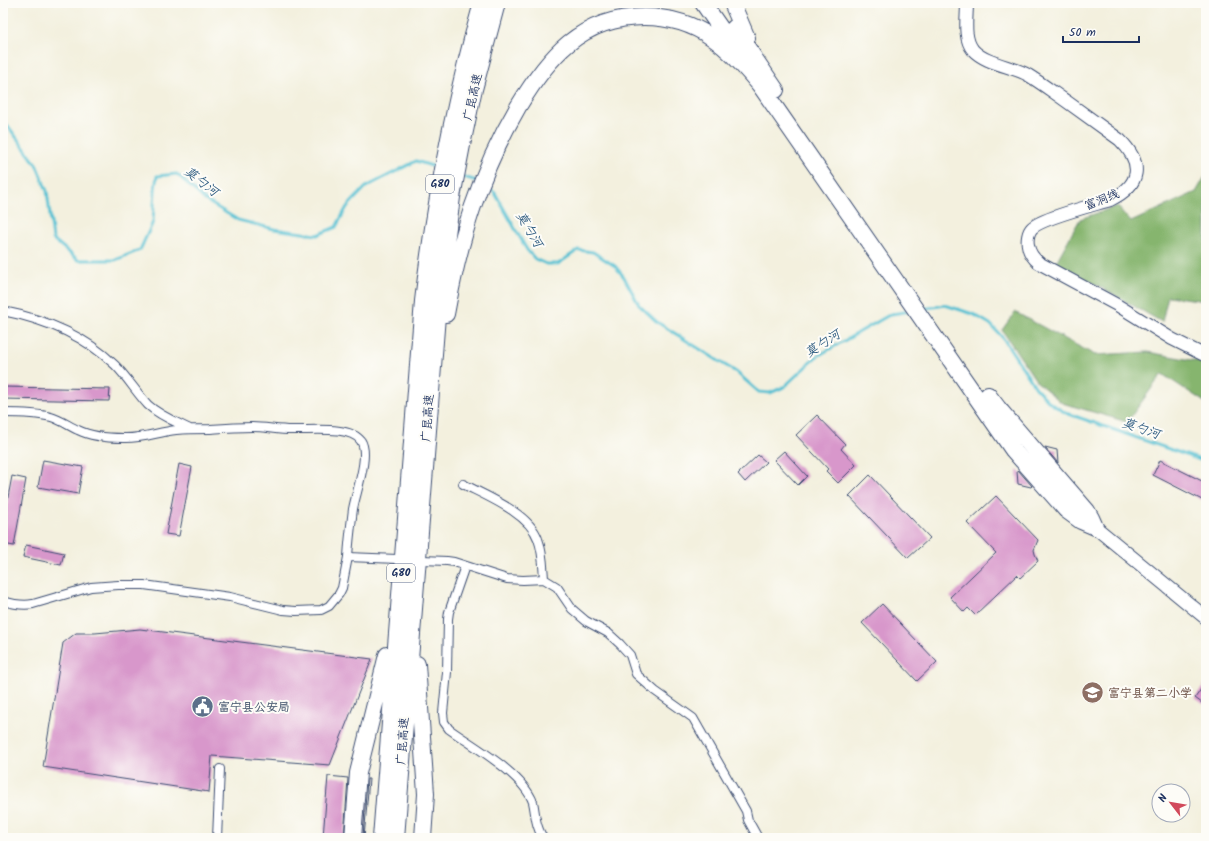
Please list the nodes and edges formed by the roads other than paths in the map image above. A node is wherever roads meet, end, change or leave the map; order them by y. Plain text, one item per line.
1 (482, 3) edge
2 (497, 3) edge
3 (703, 3) edge
4 (716, 3) edge
5 (732, 3) edge
6 (967, 3) edge
7 (473, 63) junction
8 (767, 86) junction
9 (435, 309) junction
10 (3, 311) edge
11 (1206, 356) edge
12 (3, 413) edge
13 (191, 430) junction
14 (463, 484) dead end
15 (1095, 527) joint
16 (348, 557) junction
17 (465, 566) junction
18 (544, 579) junction
19 (3, 601) edge
20 (406, 607) junction
21 (1206, 618) edge
22 (220, 769) dead end
23 (218, 838) edge
24 (354, 838) edge
25 (381, 838) edge
26 (396, 838) edge
27 (423, 838) edge
28 (543, 838) edge
29 (758, 838) edge

1 - 7 highway, 广昆高速 / G80
2 - 7 highway, 广昆高速 / G80
3 - 8 highway
4 - 8 highway
5 - 8 highway
6 - 11 main road, 富洞线
7 - 9 highway, 广昆高速 / G80
8 - 9 highway
8 - 15 highway
9 - 20 highway, 广昆高速 / G80
9 - 20 highway, 广昆高速 / G80
10 - 13 street
12 - 13 street
13 - 16 street
14 - 18 street
15 - 21 main road
16 - 17 street
16 - 19 street
17 - 18 street
17 - 28 street
18 - 29 street
20 - 24 highway
20 - 25 highway, 广昆高速 / G80
20 - 26 highway, 广昆高速 / G80
20 - 27 highway
22 - 23 street

